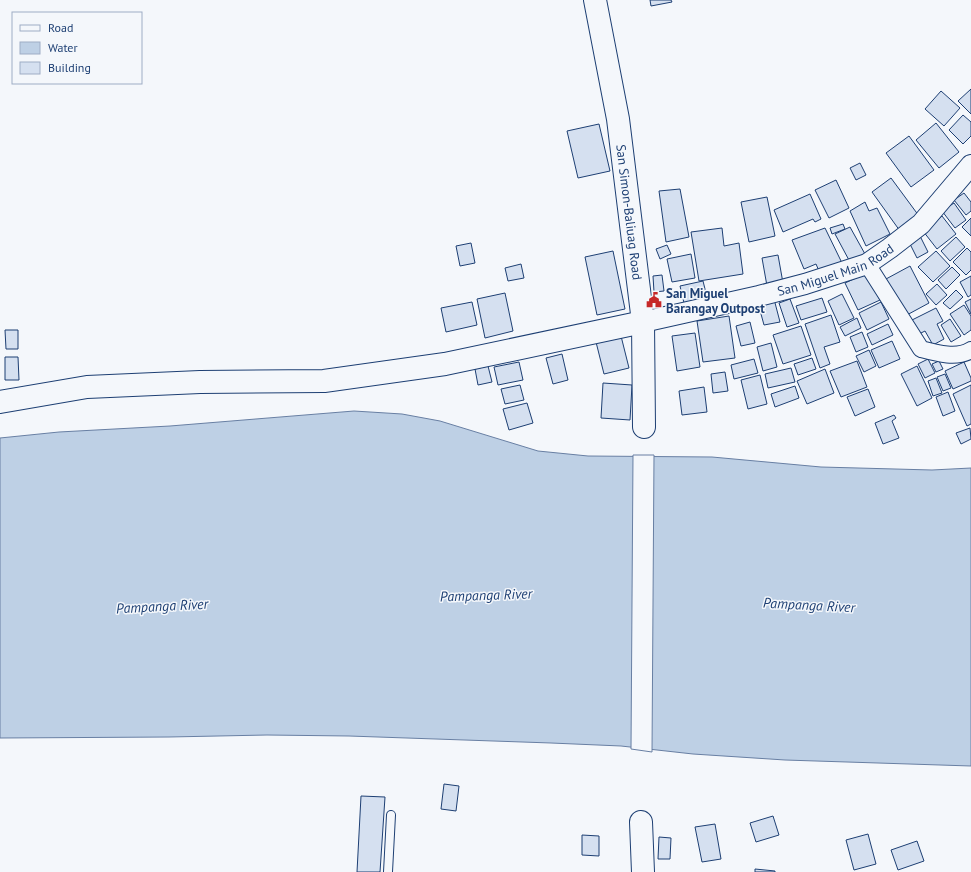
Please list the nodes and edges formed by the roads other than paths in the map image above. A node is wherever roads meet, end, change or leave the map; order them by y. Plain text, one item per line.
1 (595, 0) edge
2 (971, 164) edge
3 (867, 264) junction
4 (643, 322) junction
5 (971, 350) edge
6 (2, 397) edge
7 (644, 427) dead end
8 (391, 815) dead end
9 (641, 822) dead end
10 (388, 872) edge
11 (643, 872) edge

1 - 4 main road, San Simon-Baliuag Road
2 - 3 street, San Miguel Main Road
3 - 4 street, San Miguel Main Road
3 - 5 street
4 - 6 main road
4 - 7 main road, San Simon-Baliuag Road
8 - 10 lane
9 - 11 main road

